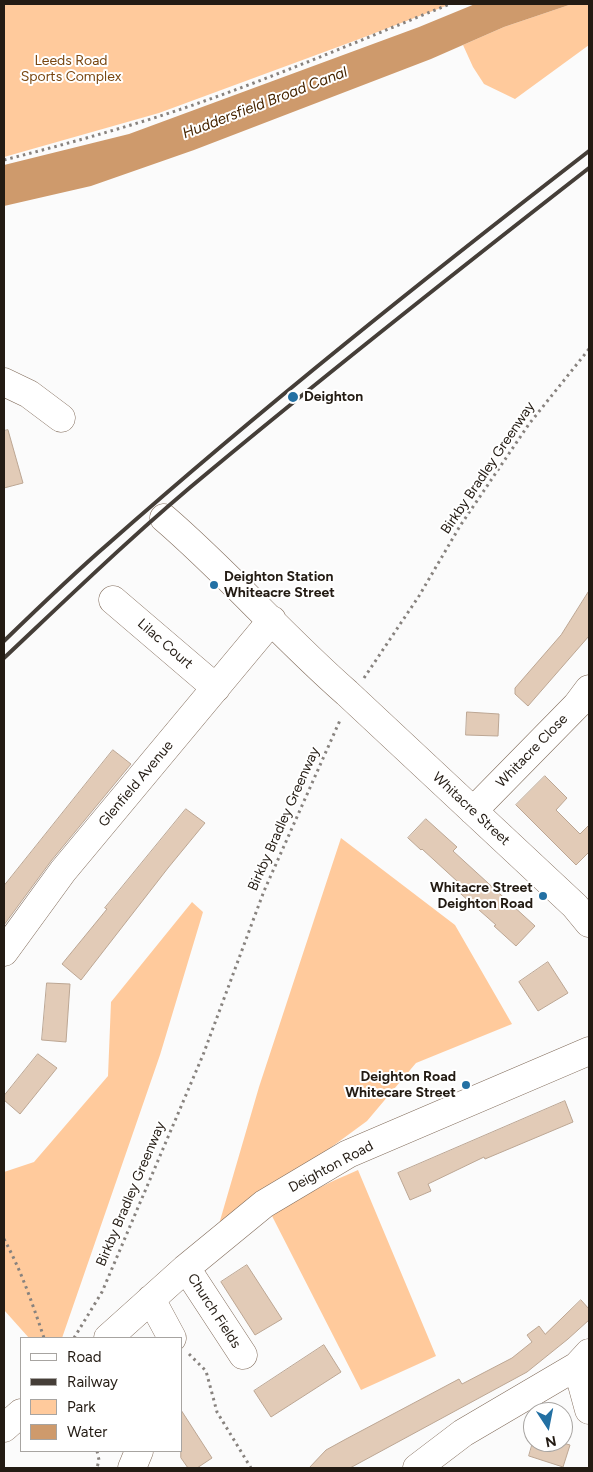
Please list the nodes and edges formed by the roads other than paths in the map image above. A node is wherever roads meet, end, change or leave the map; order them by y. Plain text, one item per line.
1 (4, 382) edge
2 (61, 418) dead end
3 (164, 518) dead end
4 (113, 600) dead end
5 (272, 620) junction
6 (216, 688) junction
7 (589, 688) edge
8 (473, 811) junction
9 (589, 923) edge
10 (4, 952) edge
11 (589, 1051) edge
12 (186, 1268) junction
13 (152, 1300) junction
14 (109, 1337) edge
15 (171, 1337) edge
16 (243, 1355) dead end
17 (583, 1360) edge
18 (589, 1410) edge
19 (20, 1414) edge
20 (4, 1428) edge
21 (139, 1452) edge
22 (132, 1468) edge
23 (417, 1468) edge

1 - 2 street
3 - 5 street
4 - 6 street, Lilac Court
5 - 6 street, Glenfield Avenue
5 - 8 street, Whitacre Street
6 - 10 street, Glenfield Avenue
7 - 8 street, Whitacre Close
8 - 9 street, Whitacre Street
11 - 12 street, Deighton Road
12 - 13 street, Deighton Road
12 - 16 street, Church Fields
13 - 14 street, Deighton Road
13 - 15 street
17 - 18 street
17 - 23 street
19 - 20 street
21 - 22 street

